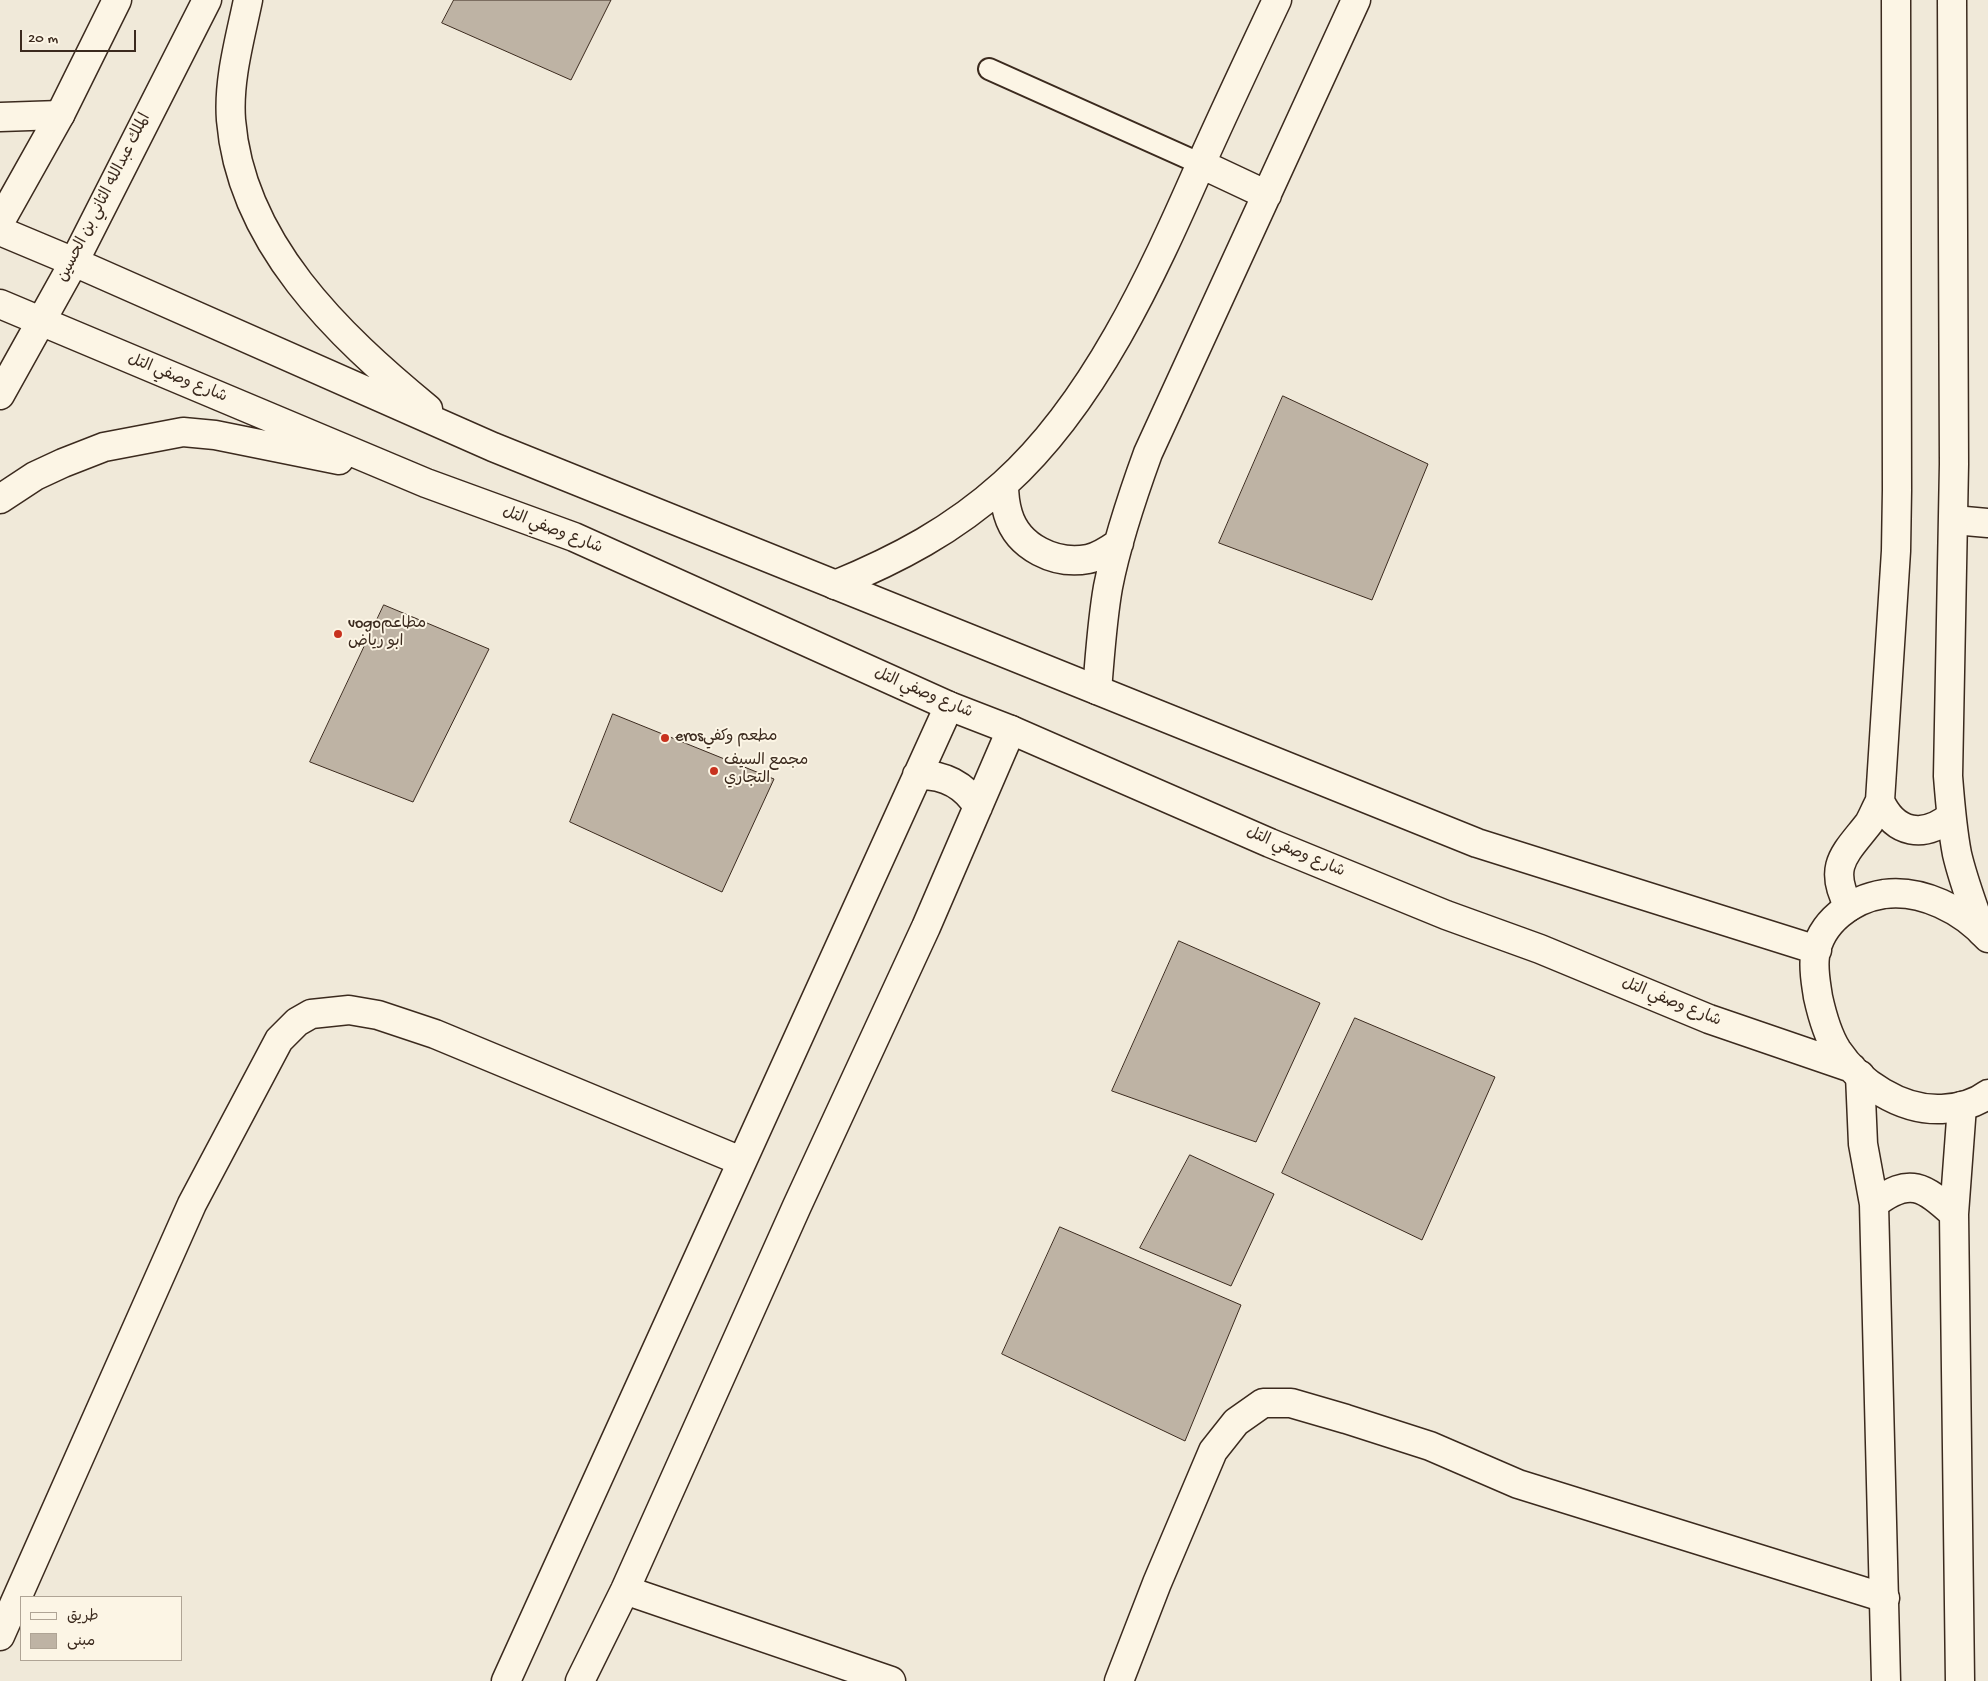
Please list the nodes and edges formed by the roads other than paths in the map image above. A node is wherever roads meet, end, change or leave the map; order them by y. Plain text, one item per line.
1 (117, 0) edge
2 (206, 0) edge
3 (248, 0) edge
4 (1277, 0) edge
5 (1356, 0) edge
6 (1896, 0) edge
7 (1952, 0) edge
8 (989, 69) dead end
9 (60, 115) junction
10 (0, 117) edge
11 (1201, 164) junction
12 (6, 191) edge
13 (1267, 195) junction
14 (0, 222) edge
15 (0, 231) edge
16 (74, 262) junction
17 (0, 304) edge
18 (41, 322) junction
19 (0, 394) edge
20 (452, 430) junction
21 (426, 483) junction
22 (1004, 484) junction
23 (0, 499) edge
24 (1954, 520) junction
25 (1988, 523) edge
26 (1118, 543) junction
27 (835, 585) junction
28 (1097, 690) junction
29 (949, 706) junction
30 (1011, 730) junction
31 (917, 776) junction
32 (1880, 801) junction
33 (978, 807) junction
34 (1951, 816) junction
35 (1849, 907) junction
36 (1985, 935) edge
37 (1817, 950) junction
38 (1856, 1072) junction
39 (1981, 1099) edge
40 (741, 1160) junction
41 (1874, 1204) junction
42 (1954, 1214) junction
43 (625, 1590) junction
44 (1884, 1598) junction
45 (0, 1636) edge
46 (506, 1681) edge
47 (580, 1681) edge
48 (891, 1681) edge
49 (1119, 1681) edge
50 (1886, 1681) edge
51 (1960, 1681) edge

1 - 9 street
2 - 16 street, الملك عبدالله الثاني بن الحسين
3 - 20 street
4 - 11 street
5 - 13 street
6 - 32 street
7 - 24 street
8 - 11 lane
9 - 10 street
9 - 12 street
11 - 13 street
11 - 22 street
12 - 14 street
13 - 26 street
15 - 16 street
16 - 18 street, الملك عبدالله الثاني بن الحسين
16 - 20 street
17 - 18 street, شارع وصفي التل
18 - 19 street, الملك عبدالله الثاني بن الحسين
18 - 21 street, شارع وصفي التل
20 - 27 street
21 - 23 street
21 - 29 street, شارع وصفي التل
22 - 26 street
22 - 27 street
24 - 25 street
24 - 34 street
26 - 28 street
27 - 28 street
28 - 37 street
29 - 30 street, شارع وصفي التل
29 - 31 street
30 - 33 street
30 - 38 street, شارع وصفي التل
31 - 33 street
31 - 40 street
32 - 34 street
32 - 35 street
33 - 43 street
34 - 36 street
35 - 36 street
35 - 37 street
37 - 38 street
38 - 39 street
38 - 41 street
39 - 42 street
40 - 45 street
40 - 46 street
41 - 42 street
41 - 44 street
42 - 51 street
43 - 47 street
43 - 48 street
44 - 49 street
44 - 50 street

